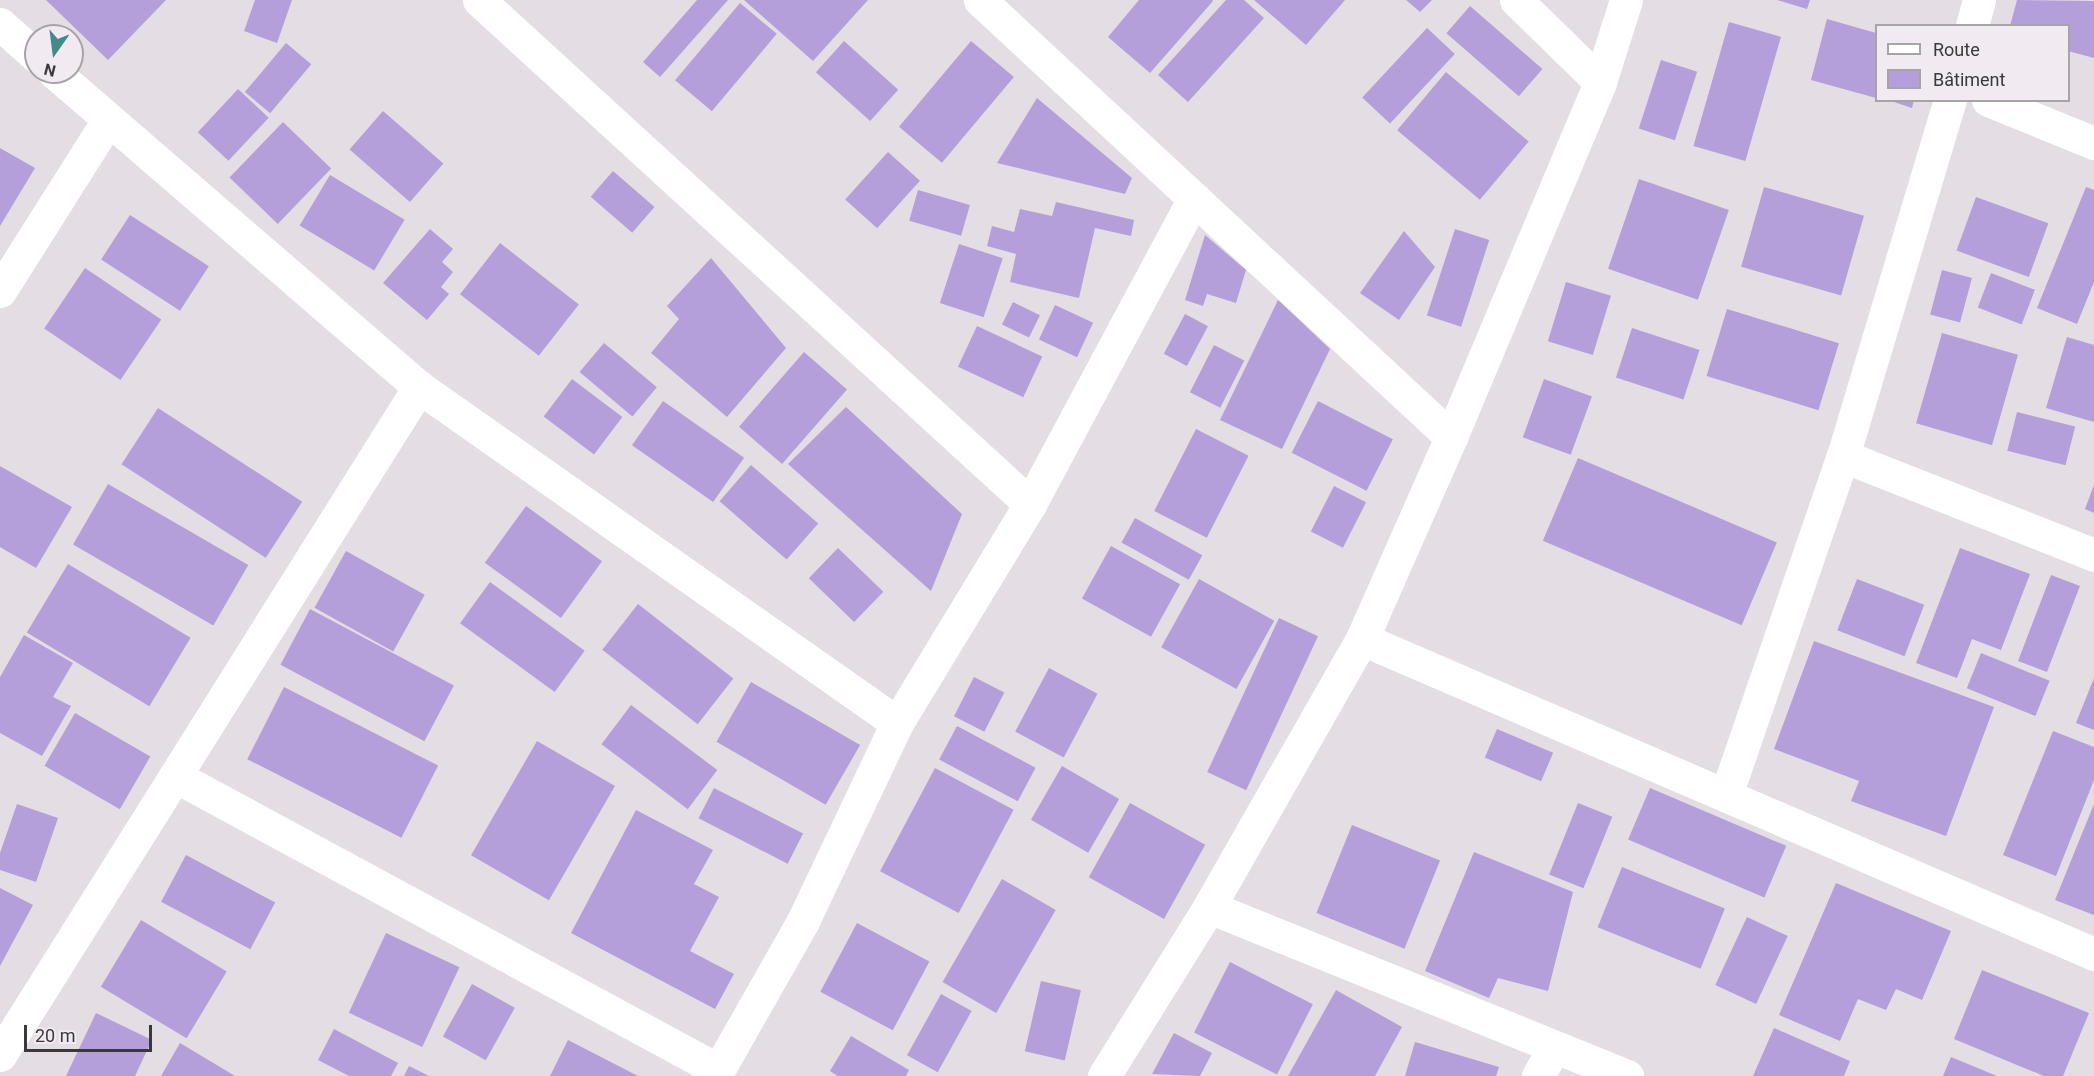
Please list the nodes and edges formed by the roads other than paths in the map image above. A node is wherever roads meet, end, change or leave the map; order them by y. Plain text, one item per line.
1 (479, 0) edge
2 (980, 0) edge
3 (1516, 0) edge
4 (1626, 0) edge
5 (1979, 0) edge
6 (0, 24) edge
7 (1973, 24) edge
8 (24, 45) edge
9 (1600, 82) junction
10 (68, 84) edge
11 (1949, 102) edge
12 (1993, 102) edge
13 (108, 120) junction
14 (2094, 143) edge
15 (1194, 198) junction
16 (0, 291) edge
17 (419, 387) junction
18 (1451, 437) junction
19 (1843, 456) junction
20 (1030, 504) junction
21 (2094, 555) edge
22 (1362, 639) junction
23 (897, 723) junction
24 (176, 776) junction
25 (1726, 795) junction
26 (1209, 907) junction
27 (2094, 954) edge
28 (1554, 1047) junction
29 (0, 1055) edge
30 (717, 1073) edge
31 (1104, 1076) edge
32 (1538, 1076) edge
33 (1627, 1076) edge

1 - 20 street
2 - 15 street
3 - 9 street
4 - 9 street
5 - 7 street
6 - 8 street
9 - 18 street
10 - 13 street
11 - 19 street
12 - 14 street
13 - 16 street
13 - 17 street
15 - 18 street
15 - 20 street
17 - 23 street
17 - 24 street
18 - 22 street
19 - 21 street
19 - 25 street
20 - 23 street
22 - 25 street
22 - 26 street
23 - 30 street
24 - 29 street
24 - 30 street
25 - 27 street
26 - 28 street
26 - 31 street
28 - 32 street
28 - 33 street

